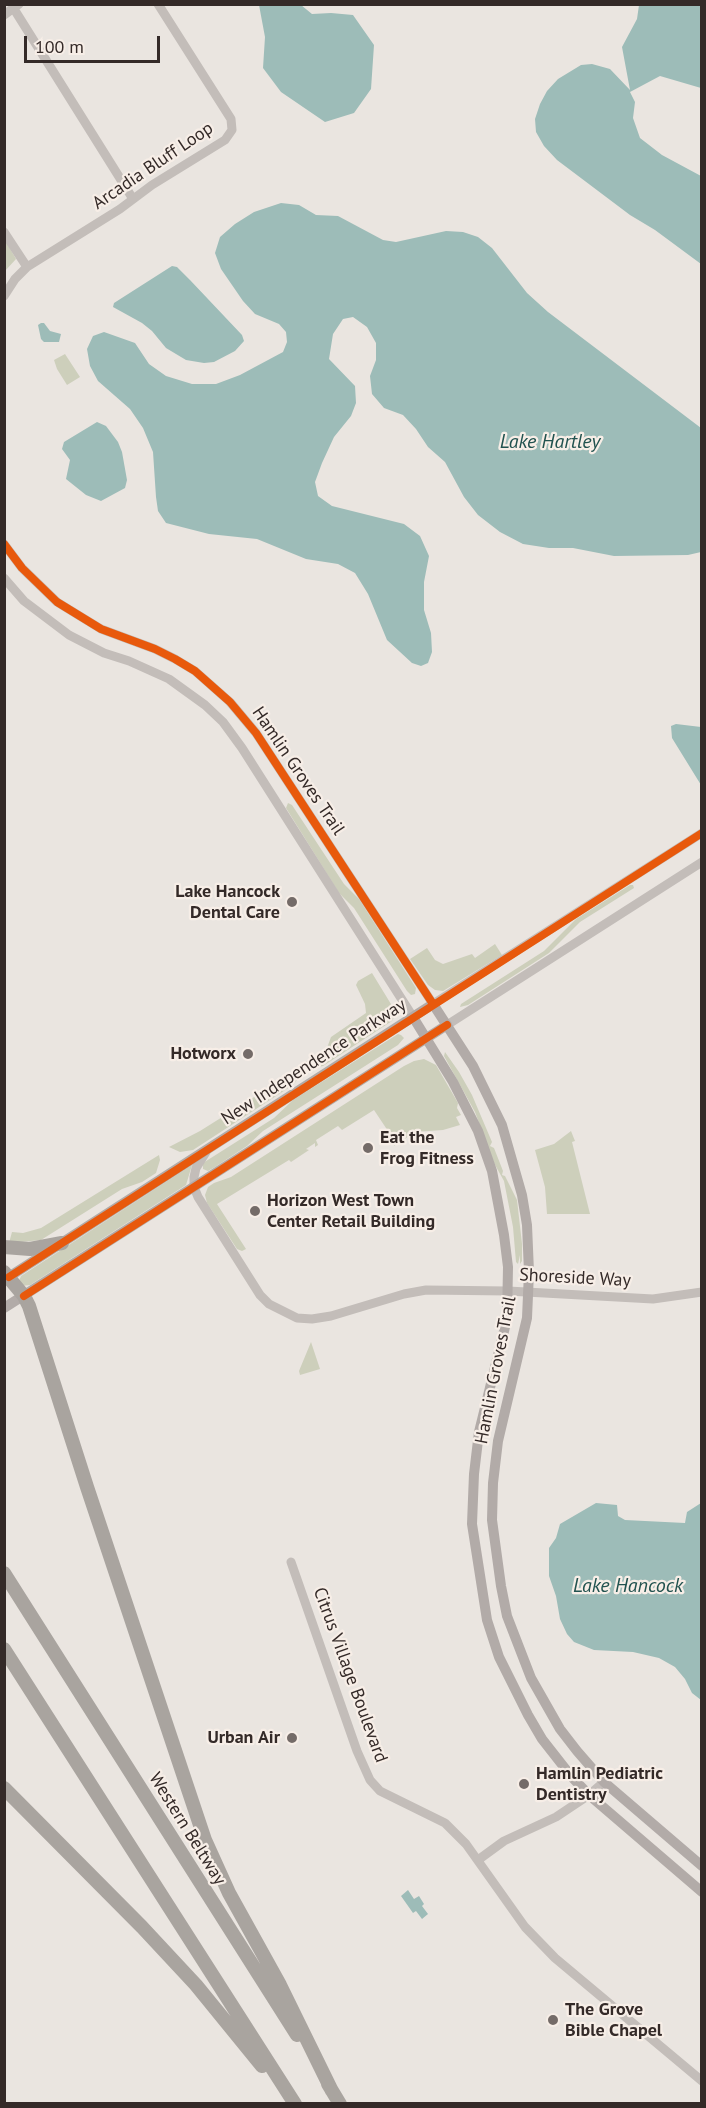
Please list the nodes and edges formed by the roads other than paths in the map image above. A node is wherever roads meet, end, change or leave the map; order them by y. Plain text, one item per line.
1 (158, 4) edge
2 (16, 7) edge
3 (4, 15) edge
4 (133, 199) junction
5 (4, 232) edge
6 (27, 267) junction
7 (5, 295) edge
8 (4, 544) edge
9 (4, 578) edge
10 (281, 771) junction
11 (264, 783) junction
12 (702, 833) edge
13 (702, 862) edge
14 (433, 1004) junction
15 (413, 1017) junction
16 (447, 1025) junction
17 (426, 1038) junction
18 (211, 1146) junction
19 (194, 1187) junction
20 (62, 1243) junction
21 (4, 1247) edge
22 (6, 1276) edge
23 (508, 1291) junction
24 (529, 1292) junction
25 (702, 1292) edge
26 (24, 1296) junction
27 (4, 1308) edge
28 (291, 1562) dead end
29 (4, 1573) edge
30 (4, 1649) edge
31 (604, 1782) junction
32 (4, 1788) edge
33 (589, 1795) junction
34 (478, 1860) junction
35 (702, 1866) edge
36 (702, 1892) edge
37 (702, 2081) edge
38 (332, 2091) junction
39 (290, 2103) edge
40 (295, 2103) edge
41 (340, 2103) edge

1 - 4 street, Arcadia Bluff Loop
2 - 3 street
2 - 4 street
4 - 6 street, Arcadia Bluff Loop
5 - 6 street
6 - 7 street, Arcadia Bluff Loop
8 - 10 street, Hamlin Groves Trail
9 - 11 street, Hamlin Groves Trail
10 - 11 street
10 - 14 street, Hamlin Groves Trail
11 - 15 street, Hamlin Groves Trail
12 - 14 street, New Independence Parkway
13 - 16 street
14 - 15 main road, New Independence Parkway
14 - 16 main road, Hamlin Groves Trail
15 - 17 main road, Hamlin Groves Trail
15 - 18 main road, New Independence Parkway
16 - 17 main road
16 - 24 main road, Hamlin Groves Trail
17 - 19 main road
17 - 23 main road, Hamlin Groves Trail
18 - 19 street
18 - 20 main road, New Independence Parkway
19 - 23 street, Shoreside Way
19 - 26 main road
20 - 21 highway
20 - 22 main road, New Independence Parkway
22 - 26 highway
23 - 24 street, Shoreside Way
23 - 33 main road, Hamlin Groves Trail
24 - 25 street, Shoreside Way
24 - 31 main road, Hamlin Groves Trail
26 - 27 main road
26 - 38 highway
28 - 34 street, Citrus Village Boulevard
29 - 38 highway, Western Beltway
30 - 40 highway
31 - 33 street
31 - 35 main road, Hamlin Groves Trail
32 - 39 highway
33 - 34 street
33 - 36 main road, Hamlin Groves Trail
34 - 37 street, Citrus Village Boulevard
38 - 41 highway, Western Beltway

